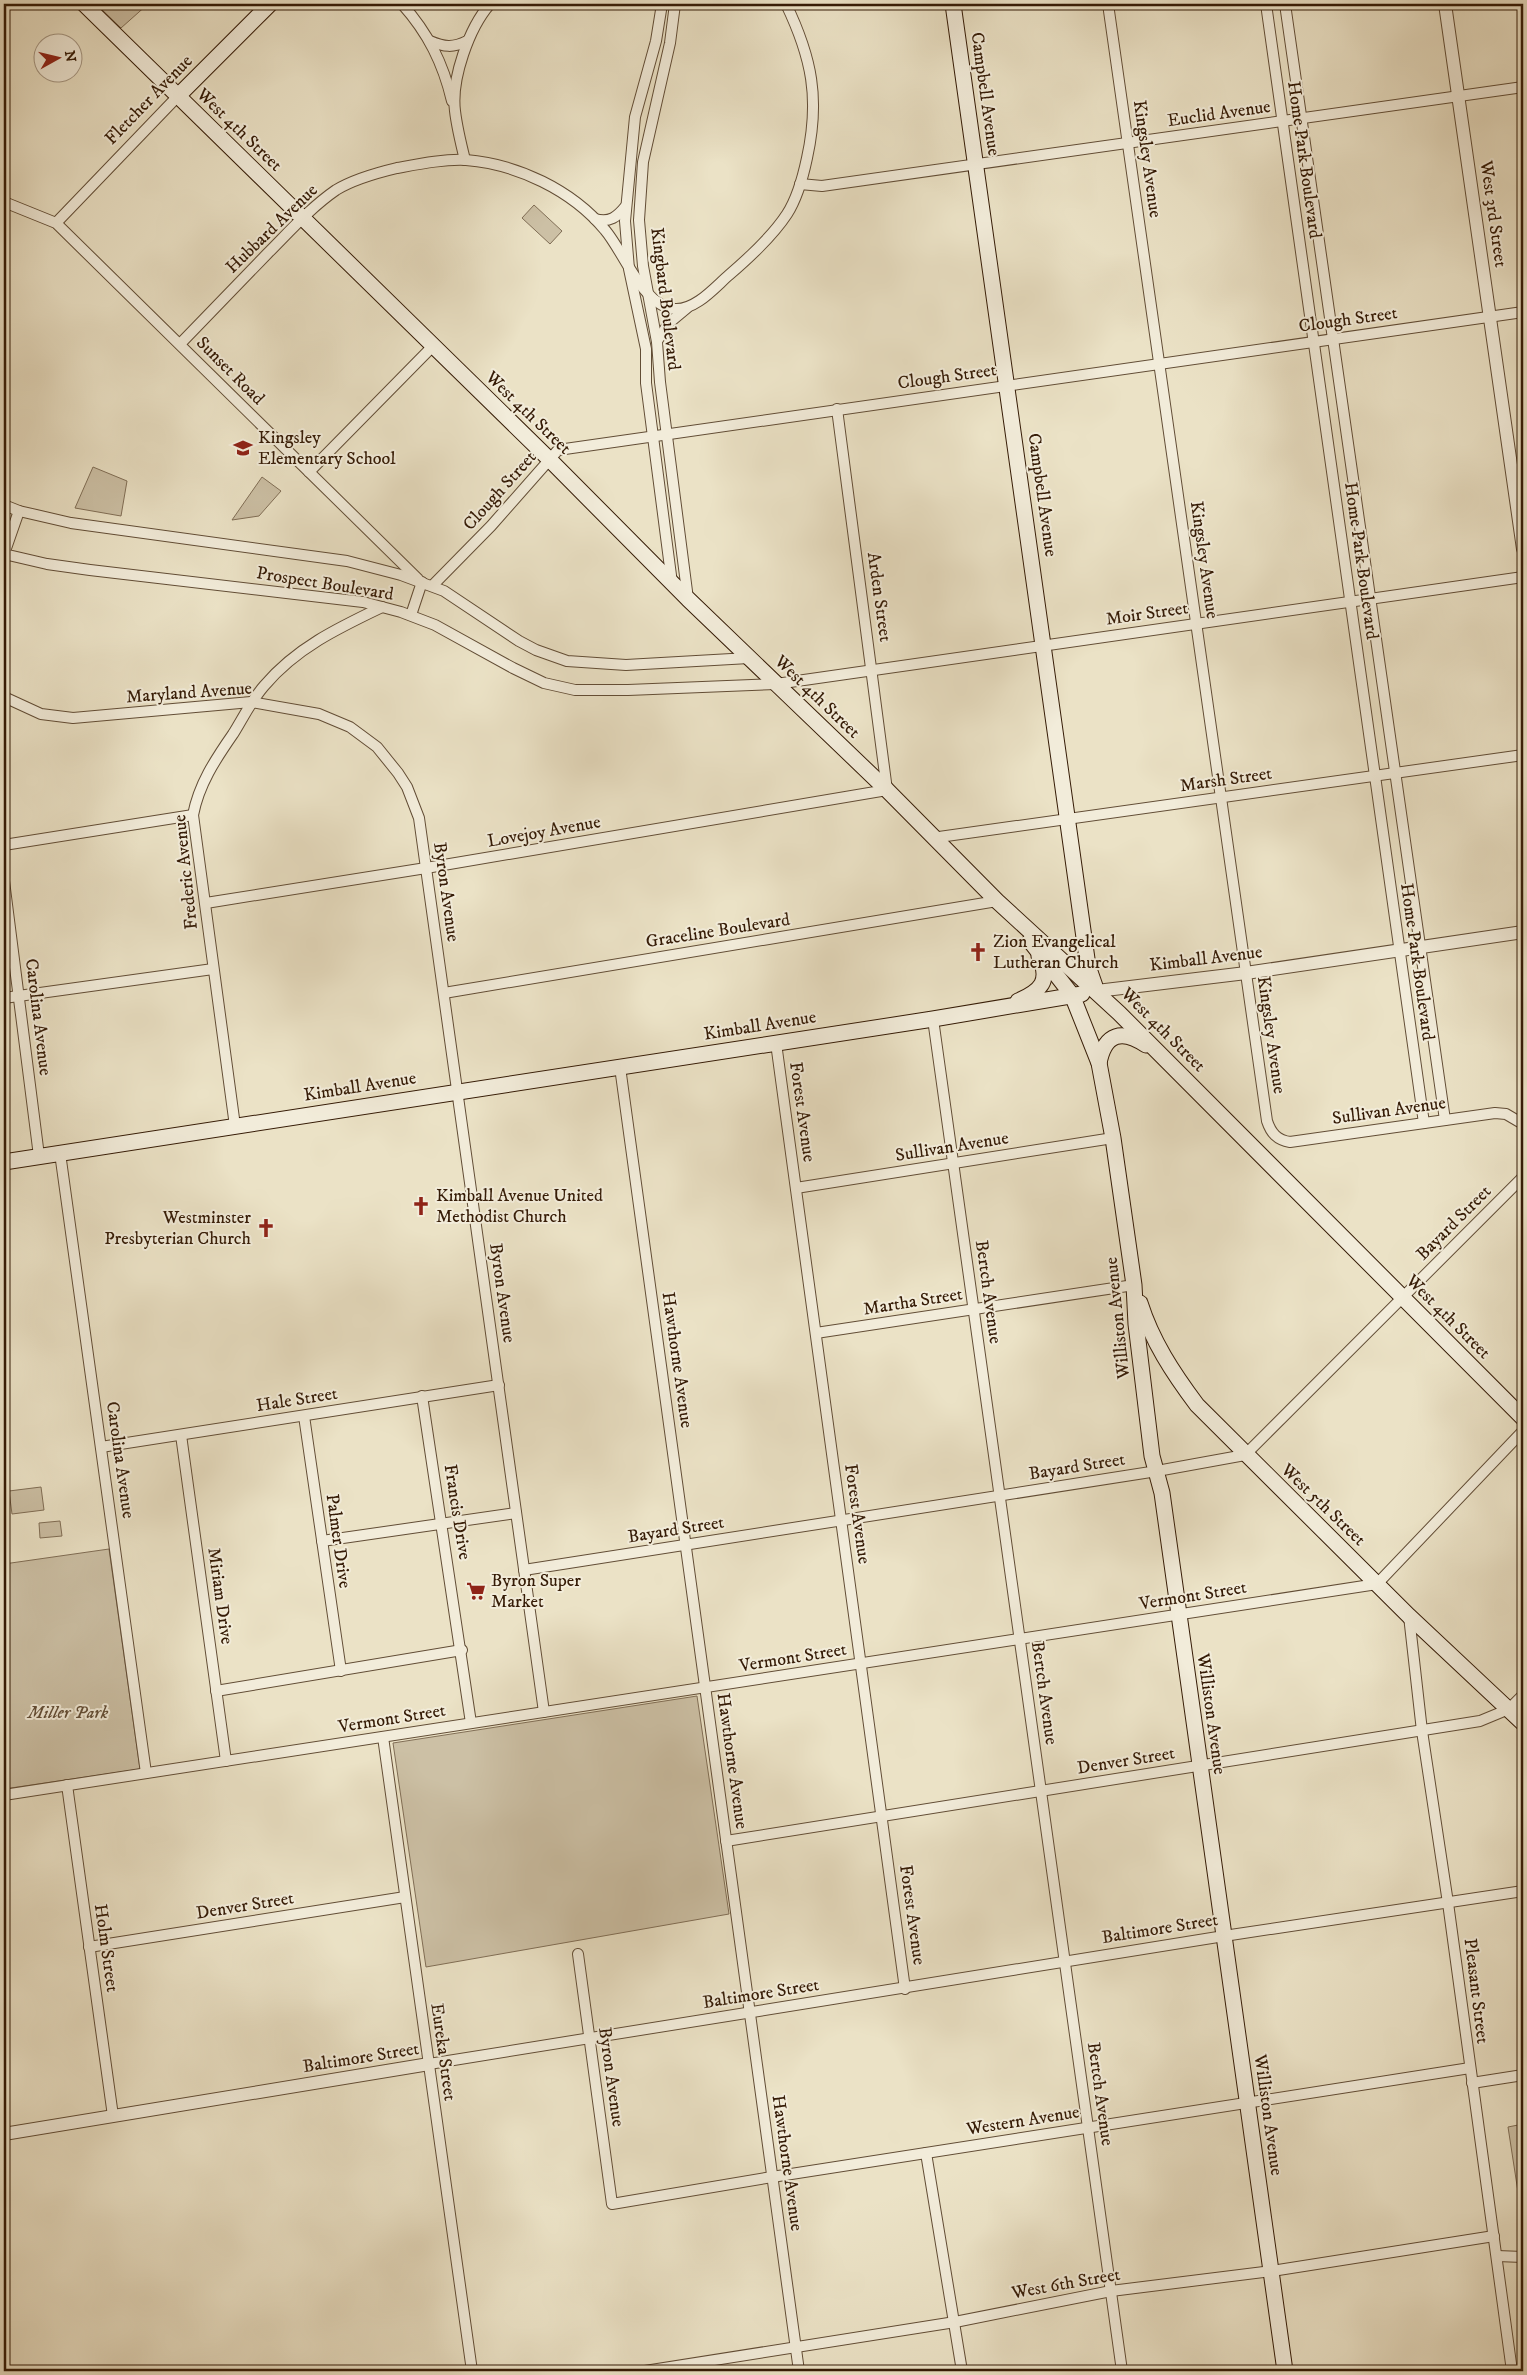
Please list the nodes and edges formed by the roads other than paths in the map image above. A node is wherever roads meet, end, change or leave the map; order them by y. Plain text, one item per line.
1 (84, 4) edge
2 (270, 4) edge
3 (402, 4) edge
4 (490, 4) edge
5 (662, 4) edge
6 (675, 4) edge
7 (786, 4) edge
8 (953, 4) edge
9 (1108, 4) edge
10 (1266, 4) edge
11 (1285, 4) edge
12 (1446, 4) edge
13 (430, 40) junction
14 (467, 41) junction
15 (1523, 87) edge
16 (178, 96) junction
17 (1459, 96) junction
18 (454, 110) junction
19 (1301, 118) junction
20 (1282, 121) junction
21 (1128, 143) junction
22 (464, 160) junction
23 (976, 165) junction
24 (800, 184) junction
25 (4, 202) edge
26 (626, 206) junction
27 (302, 218) junction
28 (595, 219) junction
29 (56, 223) junction
30 (629, 269) junction
31 (649, 295) junction
32 (688, 307) junction
33 (1523, 312) edge
34 (1490, 316) junction
35 (1333, 339) junction
36 (657, 342) junction
37 (1313, 342) junction
38 (180, 344) junction
39 (432, 347) junction
40 (1159, 363) junction
41 (1007, 385) junction
42 (837, 409) junction
43 (666, 434) junction
44 (653, 435) junction
45 (550, 460) junction
46 (309, 472) junction
47 (4, 505) edge
48 (19, 511) junction
49 (1523, 549) edge
50 (4, 554) edge
51 (1523, 577) edge
52 (425, 583) junction
53 (672, 583) junction
54 (688, 599) junction
55 (1370, 599) junction
56 (1350, 602) junction
57 (382, 607) junction
58 (410, 615) junction
59 (1196, 623) junction
60 (1044, 645) junction
61 (750, 658) junction
62 (872, 669) junction
63 (776, 684) junction
64 (4, 697) edge
65 (252, 702) junction
66 (1523, 755) edge
67 (1395, 773) junction
68 (1375, 776) junction
69 (887, 790) junction
70 (1221, 797) junction
71 (194, 815) junction
72 (419, 818) joint
73 (1069, 819) junction
74 (932, 838) junction
75 (4, 844) edge
76 (426, 868) junction
77 (4, 881) edge
78 (997, 901) junction
79 (206, 903) junction
80 (1523, 932) edge
81 (1034, 946) junction
82 (1420, 947) junction
83 (1399, 950) junction
84 (213, 969) junction
85 (1246, 973) junction
86 (1097, 991) junction
87 (444, 993) junction
88 (1072, 995) junction
89 (18, 996) junction
90 (4, 998) edge
91 (1002, 1007) junction
92 (934, 1019) junction
93 (776, 1043) junction
94 (1159, 1054) junction
95 (1099, 1063) junction
96 (620, 1066) junction
97 (458, 1091) junction
98 (1267, 1120) joint
99 (1445, 1120) junction
100 (1424, 1123) junction
101 (1523, 1124) edge
102 (235, 1126) junction
103 (1114, 1138) junction
104 (60, 1152) junction
105 (39, 1156) junction
106 (4, 1162) edge
107 (954, 1163) junction
108 (1523, 1177) edge
109 (796, 1188) junction
110 (1134, 1285) junction
111 (1403, 1298) junction
112 (974, 1309) junction
113 (816, 1333) junction
114 (498, 1385) junction
115 (422, 1396) junction
116 (304, 1416) junction
117 (1523, 1418) edge
118 (1523, 1431) edge
119 (181, 1435) junction
120 (102, 1448) junction
121 (1245, 1455) junction
122 (1156, 1471) junction
123 (1000, 1495) junction
124 (516, 1513) junction
125 (841, 1520) junction
126 (442, 1524) junction
127 (322, 1542) junction
128 (686, 1545) junction
129 (524, 1570) junction
130 (1377, 1584) junction
131 (1178, 1615) junction
132 (1408, 1616) junction
133 (1020, 1640) junction
134 (462, 1650) junction
135 (861, 1664) junction
136 (340, 1671) junction
137 (705, 1688) junction
138 (216, 1691) junction
139 (1523, 1696) edge
140 (1510, 1709) junction
141 (544, 1712) junction
142 (471, 1723) junction
143 (1523, 1723) edge
144 (1422, 1731) junction
145 (383, 1737) junction
146 (226, 1761) junction
147 (1199, 1766) junction
148 (146, 1773) junction
149 (67, 1785) junction
150 (1041, 1791) junction
151 (4, 1795) edge
152 (882, 1816) junction
153 (726, 1841) junction
154 (1523, 1891) edge
155 (405, 1897) junction
156 (1448, 1902) junction
157 (1224, 1936) junction
158 (89, 1947) junction
159 (578, 1954) dead end
160 (1065, 1962) junction
161 (906, 1989) junction
162 (750, 2014) junction
163 (588, 2038) junction
164 (429, 2064) junction
165 (1470, 2068) junction
166 (1523, 2075) edge
167 (1472, 2083) junction
168 (1247, 2103) junction
169 (113, 2116) junction
170 (1089, 2128) junction
171 (4, 2134) edge
172 (926, 2153) junction
173 (772, 2177) junction
174 (612, 2204) joint
175 (1494, 2236) junction
176 (1497, 2256) junction
177 (1523, 2257) edge
178 (1272, 2271) junction
179 (1110, 2291) junction
180 (955, 2322) junction
181 (796, 2347) junction
182 (472, 2371) edge
183 (645, 2371) edge
184 (799, 2371) edge
185 (962, 2371) edge
186 (1122, 2371) edge
187 (1285, 2371) edge
188 (1512, 2371) edge

1 - 16 main road, West 4th Street
2 - 16 main road, Fletcher Avenue
3 - 13 street
4 - 14 street
5 - 26 street, Kingbard Boulevard
6 - 31 street, Kingbard Boulevard
7 - 24 street
8 - 23 main road, Campbell Avenue
9 - 21 street, Kingsley Avenue
10 - 20 street, Home Park Boulevard
11 - 19 street, Home Park Boulevard
12 - 17 street, West 3rd Street
13 - 14 street
13 - 18 street
14 - 18 street
15 - 17 street, Euclid Avenue
16 - 27 main road, West 4th Street
16 - 29 street, Fletcher Avenue
17 - 19 street, Euclid Avenue
17 - 34 street, West 3rd Street
18 - 22 street
19 - 20 street, Euclid Avenue
19 - 35 street, Home Park Boulevard
20 - 21 street, Euclid Avenue
20 - 37 street, Home Park Boulevard
21 - 23 street, Euclid Avenue
21 - 40 street, Kingsley Avenue
22 - 27 street, Hubbard Avenue
22 - 28 street, Hubbard Avenue
23 - 24 street, Euclid Avenue
23 - 41 main road, Campbell Avenue
24 - 32 street
25 - 29 street, Sunset Road
26 - 28 street
26 - 30 street, Kingbard Boulevard
27 - 38 street, Hubbard Avenue
27 - 39 main road, West 4th Street
28 - 30 street, Hubbard Avenue
29 - 38 street, Sunset Road
30 - 31 street
30 - 44 street, Kingbard Boulevard
31 - 32 street
31 - 36 street, Kingbard Boulevard
32 - 36 street
33 - 34 street, Clough Street
34 - 35 street, Clough Street
34 - 49 street, West 3rd Street
35 - 37 street, Clough Street
35 - 55 street, Home Park Boulevard
36 - 43 street, Kingbard Boulevard
37 - 40 street, Clough Street
37 - 56 street, Home Park Boulevard
38 - 46 street, Sunset Road
39 - 45 main road, West 4th Street
39 - 46 street
40 - 41 street, Clough Street
40 - 59 street, Kingsley Avenue
41 - 42 street, Clough Street
41 - 60 main road, Campbell Avenue
42 - 43 street, Clough Street
42 - 62 street, Arden Street
43 - 44 street, Clough Street
43 - 54 street, Kingbard Boulevard
44 - 45 street, Clough Street
44 - 53 street, Kingbard Boulevard
45 - 52 street, Clough Street
45 - 53 main road, West 4th Street
46 - 52 street, Sunset Road
47 - 48 street, Prospect Boulevard
48 - 50 street
48 - 52 street, Prospect Boulevard
50 - 57 street, Prospect Boulevard
51 - 55 street, Moir Street
52 - 58 street
52 - 61 street, Prospect Boulevard
53 - 54 main road, West 4th Street
54 - 61 main road, West 4th Street
55 - 56 street, Moir Street
55 - 67 street, Home Park Boulevard
56 - 59 street, Moir Street
56 - 68 street, Home Park Boulevard
57 - 58 street, Prospect Boulevard
57 - 65 street, Frederic Avenue
58 - 63 street, Prospect Boulevard
59 - 60 street, Moir Street
59 - 70 street, Kingsley Avenue
60 - 62 street, Moir Street
60 - 73 main road, Campbell Avenue
61 - 63 main road, West 4th Street
62 - 63 street, Moir Street
62 - 69 street, Arden Street
63 - 69 main road, West 4th Street
64 - 65 street, Maryland Avenue
65 - 71 street, Frederic Avenue
65 - 72 street, Maryland Avenue
66 - 67 street, Marsh Street
67 - 68 street, Marsh Street
67 - 82 street, Home Park Boulevard
68 - 70 street, Marsh Street
68 - 83 street, Home Park Boulevard
69 - 74 main road, West 4th Street
69 - 76 street, Lovejoy Avenue
70 - 73 street, Marsh Street
70 - 85 street, Kingsley Avenue
71 - 75 street
71 - 79 street, Frederic Avenue
72 - 76 street, Byron Avenue
73 - 74 street, Marsh Street
73 - 86 main road, Campbell Avenue
74 - 78 main road, West 4th Street
76 - 79 street, Lovejoy Avenue
76 - 87 street, Byron Avenue
77 - 89 street, Carolina Avenue
78 - 81 main road
78 - 86 main road, West 4th Street
78 - 87 street, Graceline Boulevard
79 - 84 street, Frederic Avenue
80 - 82 street, Kimball Avenue
81 - 88 main road, Williston Avenue
81 - 91 main road
82 - 83 street, Kimball Avenue
82 - 99 street, Home Park Boulevard
83 - 85 street, Kimball Avenue
83 - 100 street, Home Park Boulevard
84 - 89 street
84 - 102 street, Frederic Avenue
85 - 86 street, Kimball Avenue
85 - 98 street, Kingsley Avenue
86 - 88 main road, Kimball Avenue
86 - 94 main road, West 4th Street
87 - 97 street, Byron Avenue
88 - 91 main road, Kimball Avenue
88 - 95 main road, Williston Avenue
89 - 90 street
89 - 105 street, Carolina Avenue
91 - 92 main road, Kimball Avenue
92 - 93 main road, Kimball Avenue
92 - 107 street, Bertch Avenue
93 - 96 main road, Kimball Avenue
93 - 109 street, Forest Avenue
94 - 95 main road
94 - 111 main road, West 4th Street
95 - 103 main road, Williston Avenue
96 - 97 main road, Kimball Avenue
96 - 128 street, Hawthorne Avenue
97 - 102 main road, Kimball Avenue
97 - 114 street, Byron Avenue
98 - 100 street, Sullivan Avenue
99 - 100 street, Sullivan Avenue
99 - 101 street, Sullivan Avenue
102 - 104 main road, Kimball Avenue
103 - 107 street, Sullivan Avenue
103 - 110 main road, Williston Avenue
104 - 105 main road, Kimball Avenue
104 - 120 street, Carolina Avenue
105 - 106 main road, Kimball Avenue
107 - 109 street, Sullivan Avenue
107 - 112 street, Bertch Avenue
108 - 111 street, Bayard Street
109 - 113 street, Forest Avenue
110 - 112 street, Martha Street
110 - 121 main road, West 5th Street
110 - 122 main road, Williston Avenue
111 - 117 main road, West 4th Street
111 - 121 street, Bayard Street
112 - 113 street, Martha Street
112 - 123 street, Bertch Avenue
113 - 125 street, Forest Avenue
114 - 115 street, Hale Street
114 - 124 street, Byron Avenue
115 - 116 street, Hale Street
115 - 126 street, Francis Drive
116 - 119 street, Hale Street
116 - 127 street, Palmer Drive
118 - 130 street
119 - 120 street, Hale Street
119 - 138 street, Miriam Drive
120 - 148 street, Carolina Avenue
121 - 122 street, Bayard Street
121 - 130 main road, West 5th Street
122 - 123 street, Bayard Street
122 - 131 main road, Williston Avenue
123 - 125 street, Bayard Street
123 - 133 street, Bertch Avenue
124 - 126 street
124 - 129 street, Byron Avenue
125 - 128 street, Bayard Street
125 - 135 street, Forest Avenue
126 - 127 street
126 - 134 street, Francis Drive
127 - 136 street, Palmer Drive
128 - 129 street, Bayard Street
128 - 137 street, Hawthorne Avenue
129 - 141 street, Byron Avenue
130 - 131 street, Vermont Street
130 - 132 main road, West 5th Street
131 - 133 street, Vermont Street
131 - 147 main road, Williston Avenue
132 - 140 main road, West 5th Street
132 - 144 street, Pleasant Street
133 - 135 street, Vermont Street
133 - 150 street, Bertch Avenue
134 - 136 street
134 - 142 street, Francis Drive
135 - 137 street, Vermont Street
135 - 152 street, Forest Avenue
136 - 138 street
137 - 141 street, Vermont Street
137 - 153 street, Hawthorne Avenue
138 - 146 street, Miriam Drive
139 - 140 street, Denver Street
140 - 143 main road, West 5th Street
140 - 144 street, Denver Street
141 - 142 street, Vermont Street
142 - 145 street, Vermont Street
144 - 147 street, Denver Street
144 - 156 street, Pleasant Street
145 - 146 street, Vermont Street
145 - 155 street, Eureka Street
146 - 148 street, Vermont Street
147 - 150 street, Denver Street
147 - 157 main road, Williston Avenue
148 - 149 street, Vermont Street
149 - 151 street, Vermont Street
149 - 158 street, Holm Street
150 - 152 street, Denver Street
150 - 160 street, Bertch Avenue
152 - 153 street, Denver Street
152 - 161 street, Forest Avenue
153 - 162 street, Hawthorne Avenue
154 - 156 street, Baltimore Street
155 - 158 street, Denver Street
155 - 164 street, Eureka Street
156 - 157 street, Baltimore Street
156 - 165 street, Pleasant Street
157 - 160 street, Baltimore Street
157 - 168 main road, Williston Avenue
158 - 169 street, Holm Street
159 - 163 street, Byron Avenue
160 - 161 street, Baltimore Street
160 - 170 street, Bertch Avenue
161 - 162 street, Baltimore Street
162 - 163 street, Baltimore Street
162 - 173 street, Hawthorne Avenue
163 - 164 street, Baltimore Street
163 - 174 street, Byron Avenue
164 - 169 street, Baltimore Street
164 - 182 street, Eureka Street
165 - 167 street, Pleasant Street
165 - 168 street, Western Avenue
166 - 167 street
167 - 175 street, Pleasant Street
168 - 170 street, Western Avenue
168 - 178 main road, Williston Avenue
169 - 171 street, Baltimore Street
170 - 172 street, Western Avenue
170 - 179 street, Bertch Avenue
172 - 173 street, Western Avenue
172 - 180 street
173 - 174 street, Western Avenue
173 - 181 street, Hawthorne Avenue
175 - 176 street, Pleasant Street
175 - 178 street, West 6th Street
176 - 177 street
176 - 188 street, Pleasant Street
178 - 179 street, West 6th Street
178 - 187 main road, Williston Avenue
179 - 180 street, West 6th Street
179 - 186 street, Bertch Avenue
180 - 181 street, West 6th Street
180 - 185 street
181 - 183 street, West 6th Street
181 - 184 street, Hawthorne Avenue

